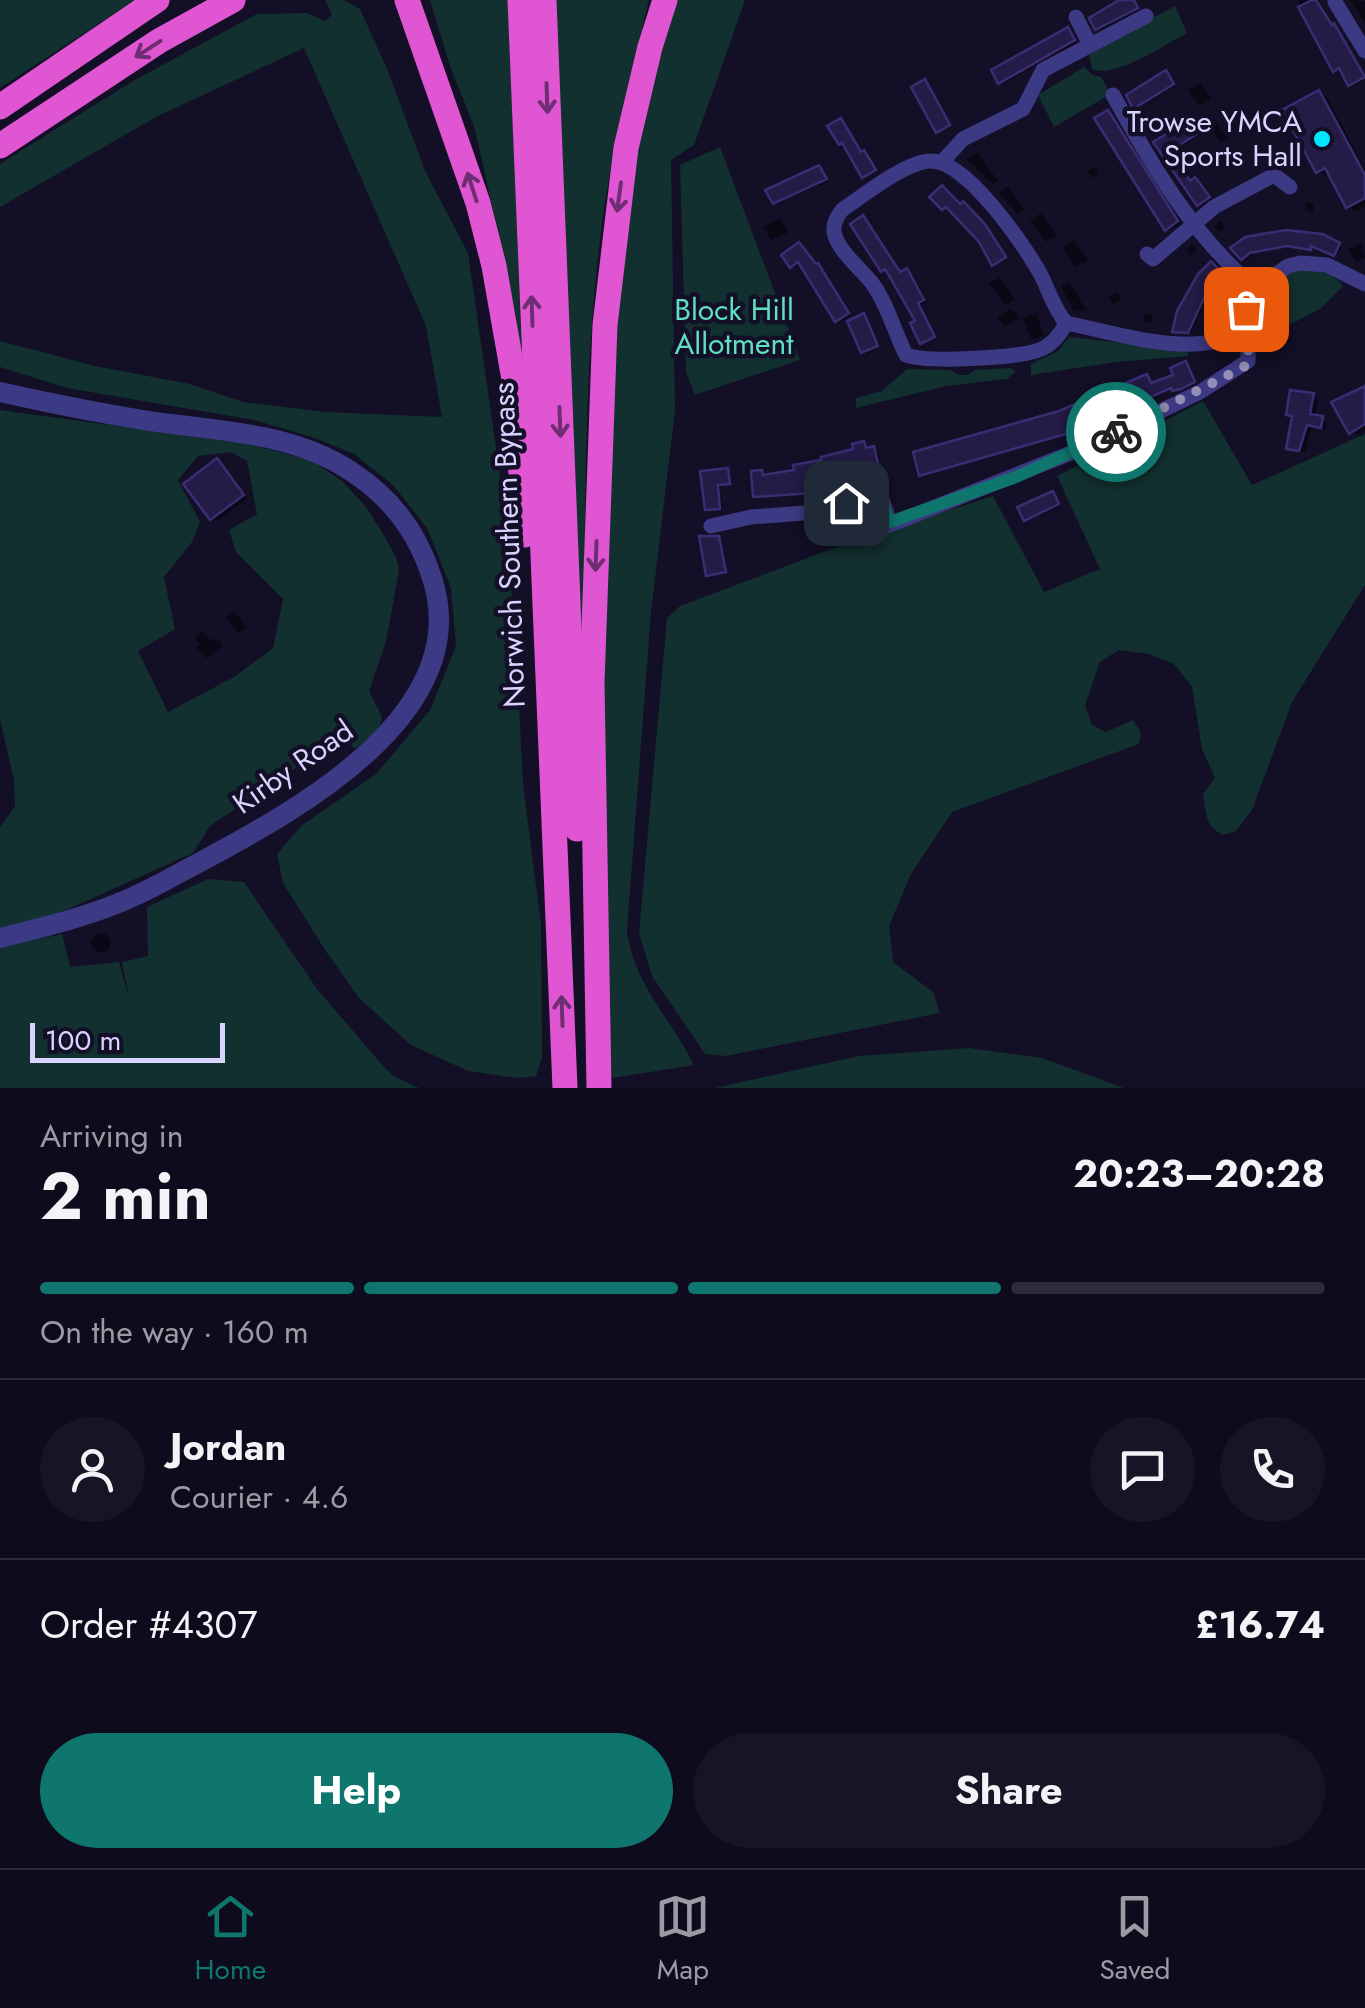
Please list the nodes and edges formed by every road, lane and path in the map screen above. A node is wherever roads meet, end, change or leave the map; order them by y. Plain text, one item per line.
1 (232, 0) edge
2 (393, 0) edge
3 (407, 0) edge
4 (520, 0) edge
5 (544, 0) edge
6 (665, 0) edge
7 (152, 2) edge
8 (1335, 2) dead end
9 (1146, 16) dead end
10 (1076, 18) dead end
11 (1090, 45) junction
12 (1365, 51) edge
13 (432, 77) junction
14 (1113, 95) dead end
15 (0, 107) edge
16 (0, 146) edge
17 (1272, 156) dead end
18 (942, 162) junction
19 (1274, 174) junction
20 (1290, 187) dead end
21 (1194, 222) junction
22 (1147, 254) dead end
23 (1359, 282) edge
24 (1256, 288) junction
25 (1066, 323) junction
26 (1239, 333) junction
27 (0, 392) edge
28 (817, 512) junction
29 (890, 522) junction
30 (711, 526) dead end
31 (872, 532) dead end
32 (821, 536) dead end
33 (559, 933) junction
34 (0, 938) edge
35 (565, 1088) edge
36 (588, 1088) edge
37 (598, 1088) edge

1 -> 16 highway
2 - 13 highway
3 - 13 highway
33 -> 4 highway, Norwich Southern Bypass
5 -> 36 highway, Norwich Southern Bypass
6 -> 37 highway
7 - 15 highway
8 - 12 street
9 - 11 street
10 - 11 street
11 - 18 street
33 -> 13 highway
14 - 21 street
17 - 19 street
18 - 25 street
18 - 25 street
19 - 20 street
19 - 21 street
21 - 22 street
21 - 24 street
23 - 24 street
24 - 26 street
25 - 26 street
26 - 29 street
27 - 34 street, Kirby Road
28 - 29 street
28 - 30 street
28 - 32 street
29 - 31 street
35 -> 33 highway, Norwich Southern Bypass

